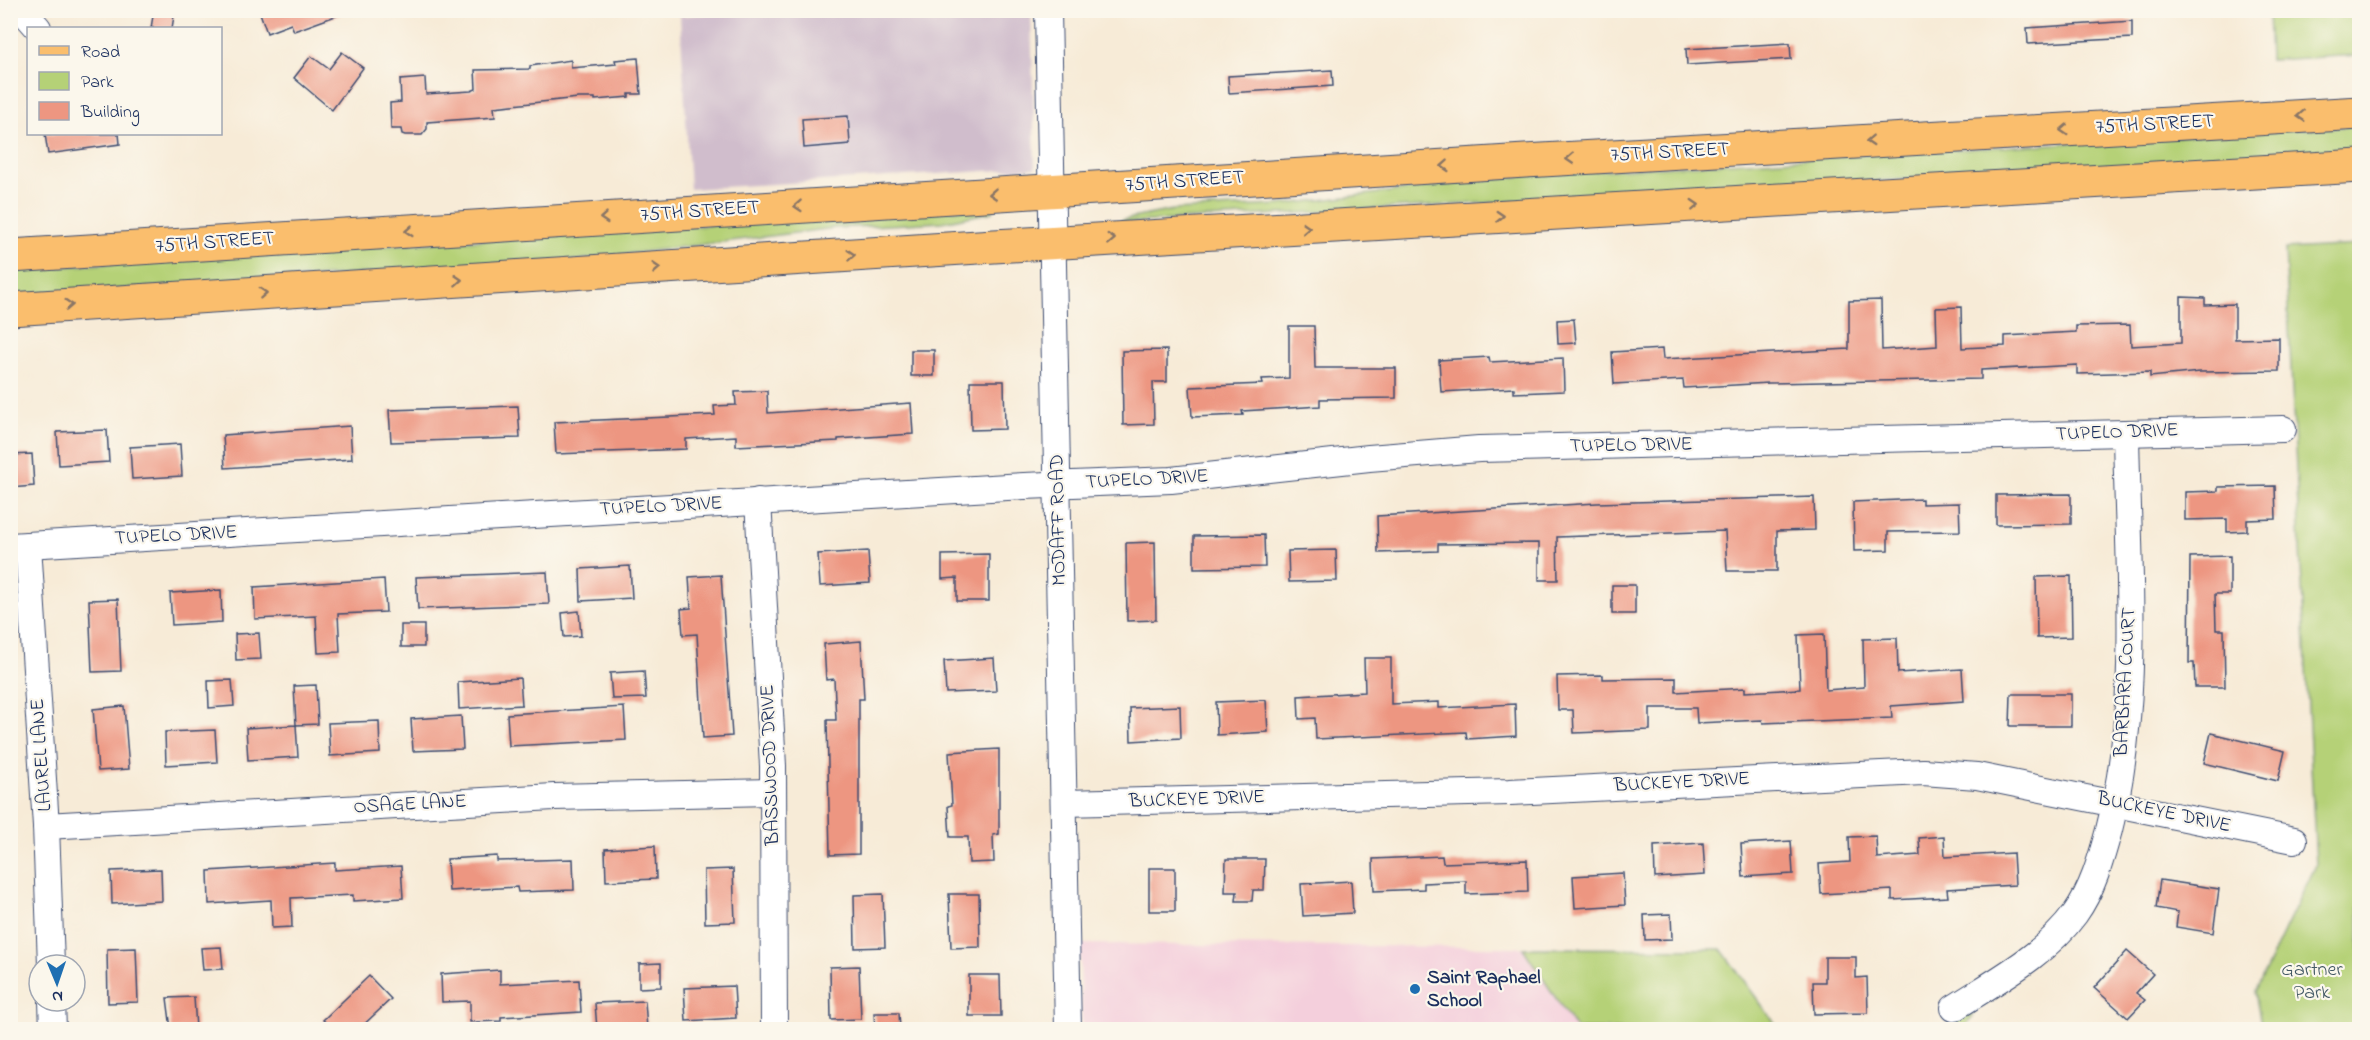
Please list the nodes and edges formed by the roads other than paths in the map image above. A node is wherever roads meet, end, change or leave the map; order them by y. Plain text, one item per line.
1 (22, 10) edge
2 (1048, 10) edge
3 (37, 27) edge
4 (2360, 113) edge
5 (2360, 166) edge
6 (1052, 190) junction
7 (1053, 243) junction
8 (10, 256) edge
9 (10, 309) edge
10 (2283, 429) dead end
11 (2126, 432) junction
12 (1059, 484) junction
13 (758, 501) junction
14 (19, 545) edge
15 (773, 792) junction
16 (1064, 803) junction
17 (2116, 803) junction
18 (46, 826) junction
19 (2294, 840) dead end
20 (51, 953) edge
21 (1954, 1008) dead end
22 (52, 1013) edge
23 (53, 1029) edge
24 (774, 1029) edge
25 (1068, 1029) edge

1 - 3 street
2 - 6 street, MODAFF ROAD
4 -> 6 main road, 75TH STREET
7 -> 5 main road
6 - 7 street, MODAFF ROAD
6 -> 8 main road, 75TH STREET
9 -> 7 main road
7 - 12 street, MODAFF ROAD
10 - 11 street, TUPELO DRIVE
11 - 12 street, TUPELO DRIVE
11 - 17 street, BARBARA COURT
12 - 13 street, TUPELO DRIVE
12 - 16 street, MODAFF ROAD
13 - 14 street, TUPELO DRIVE
13 - 15 street, BASSWOOD DRIVE
14 - 18 street, LAUREL LANE
15 - 18 street, OSAGE LANE
15 - 24 street, BASSWOOD DRIVE
16 - 17 street, BUCKEYE DRIVE
16 - 25 street, MODAFF ROAD
17 - 19 street, BUCKEYE DRIVE
17 - 21 street, BARBARA COURT
18 - 20 street, LAUREL LANE
22 - 23 street

